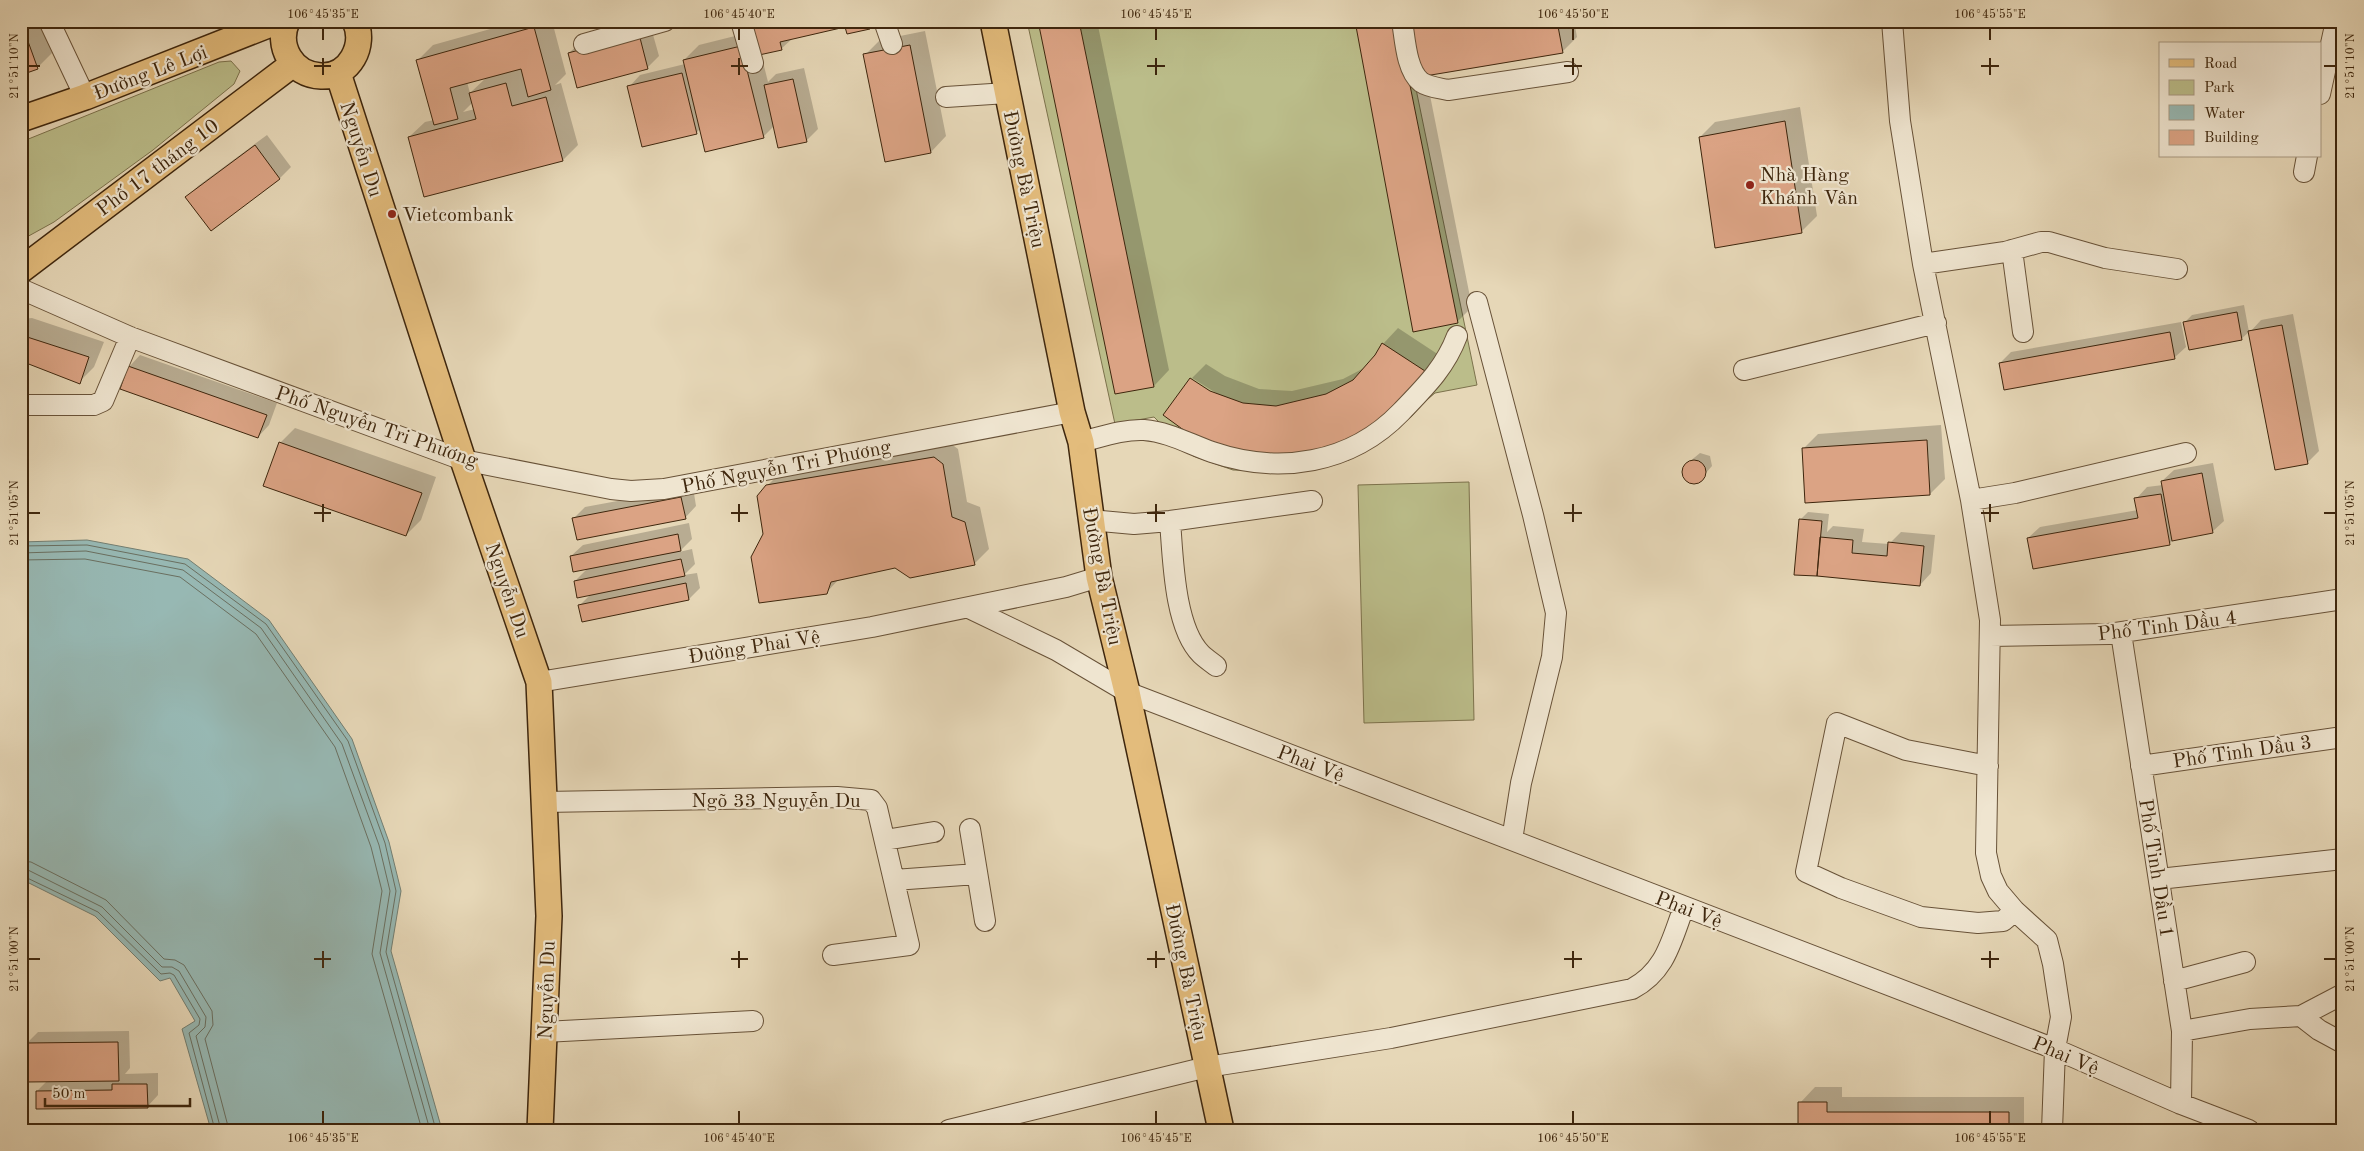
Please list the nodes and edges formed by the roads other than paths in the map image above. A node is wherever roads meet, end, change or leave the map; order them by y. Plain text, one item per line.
1 (49, 21) edge
2 (278, 21) edge
3 (287, 21) edge
4 (355, 21) edge
5 (665, 21) edge
6 (742, 21) edge
7 (884, 21) edge
8 (993, 21) edge
9 (1402, 21) edge
10 (1892, 21) edge
11 (2336, 21) edge
12 (584, 44) dead end
13 (892, 44) dead end
14 (753, 63) dead end
15 (293, 64) junction
16 (1568, 72) dead end
17 (338, 73) junction
18 (2322, 85) edge
19 (1007, 93) junction
20 (85, 97) junction
21 (946, 97) dead end
22 (21, 119) edge
23 (2012, 250) junction
24 (1923, 264) junction
25 (2177, 269) dead end
26 (21, 270) edge
27 (21, 289) edge
28 (1477, 302) dead end
29 (1936, 323) junction
30 (2023, 332) dead end
31 (1457, 336) dead end
32 (130, 337) junction
33 (1744, 370) dead end
34 (21, 406) edge
35 (1072, 412) junction
36 (1081, 442) junction
37 (2186, 453) dead end
38 (463, 460) junction
39 (1971, 500) junction
40 (1312, 501) dead end
41 (1090, 520) junction
42 (1170, 522) junction
43 (1099, 577) junction
44 (2343, 599) edge
45 (969, 608) junction
46 (2121, 633) junction
47 (1990, 636) junction
48 (1216, 666) dead end
49 (539, 682) junction
50 (1126, 692) junction
51 (2343, 737) edge
52 (1988, 766) junction
53 (2141, 766) junction
54 (544, 802) junction
55 (970, 829) dead end
56 (934, 832) dead end
57 (885, 840) junction
58 (1512, 840) junction
59 (2343, 860) edge
60 (977, 874) junction
61 (2159, 879) junction
62 (894, 880) junction
63 (1684, 907) junction
64 (2015, 911) junction
65 (986, 921) dead end
66 (833, 955) dead end
67 (2245, 962) dead end
68 (2174, 981) junction
69 (2343, 994) edge
70 (2302, 1016) junction
71 (753, 1021) dead end
72 (2182, 1031) junction
73 (544, 1032) junction
74 (2343, 1043) edge
75 (2055, 1049) junction
76 (1207, 1067) junction
77 (2181, 1104) junction
78 (2200, 1121) edge
79 (975, 1126) edge
80 (540, 1130) edge
81 (948, 1130) edge
82 (1221, 1130) edge
83 (2052, 1130) edge
84 (2249, 1130) edge

1 - 20 street
2 - 20 main road, Đường Lê Lợi
3 - 15 main road
4 - 17 main road
5 - 12 street
6 - 14 street
7 - 13 street
8 - 19 main road, Đường Bà Triệu
9 - 16 street
10 - 24 street
11 - 18 street
15 - 17 main road
15 - 26 main road, Phố 17 tháng 10
17 - 38 main road, Nguyễn Du
19 - 21 street
19 - 35 main road, Đường Bà Triệu
20 - 22 main road, Đường Lê Lợi
23 - 24 street
23 - 25 street
23 - 30 street
24 - 29 street
27 - 32 street, Phố Nguyễn Tri Phương
28 - 58 street
29 - 33 street
29 - 39 street
31 - 36 street
32 - 34 street
32 - 38 street, Phố Nguyễn Tri Phương
35 - 36 main road, Đường Bà Triệu
35 - 38 street, Phố Nguyễn Tri Phương
36 - 41 main road, Đường Bà Triệu
37 - 39 street
38 - 49 main road, Nguyễn Du
39 - 47 street
40 - 42 street
41 - 42 street
41 - 43 main road, Đường Bà Triệu
42 - 48 street
43 - 45 street, Đường Phai Vệ
43 - 50 main road, Đường Bà Triệu
44 - 46 street, Phố Tinh Dầu 4
45 - 49 street, Đường Phai Vệ
45 - 50 street
46 - 47 street, Phố Tinh Dầu 4
46 - 53 street, Phố Tinh Dầu 1
47 - 52 street
49 - 54 main road, Nguyễn Du
50 - 58 street, Phai Vệ
50 - 76 main road, Đường Bà Triệu
51 - 53 street, Phố Tinh Dầu 3
52 - 64 street
52 - 64 street
53 - 61 street, Phố Tinh Dầu 1
54 - 57 street, Ngõ 33 Nguyễn Du
54 - 73 main road, Nguyễn Du
55 - 60 street
56 - 57 street
57 - 62 street, Ngõ 33 Nguyễn Du
58 - 63 street, Phai Vệ
59 - 61 street
60 - 62 street
60 - 65 street
61 - 68 street, Phố Tinh Dầu 1
62 - 66 street, Ngõ 33 Nguyễn Du
63 - 75 street, Phai Vệ
63 - 76 street
64 - 75 street
67 - 68 street
68 - 72 street, Phố Tinh Dầu 1
69 - 70 street
70 - 72 street
70 - 74 street
71 - 73 street
72 - 77 street, Phố Tinh Dầu 1
73 - 80 main road, Nguyễn Du
75 - 77 street, Phai Vệ
75 - 83 street
76 - 79 street
76 - 82 main road, Đường Bà Triệu
77 - 78 street, Phai Vệ
78 - 84 street, Phai Vệ
79 - 81 street

